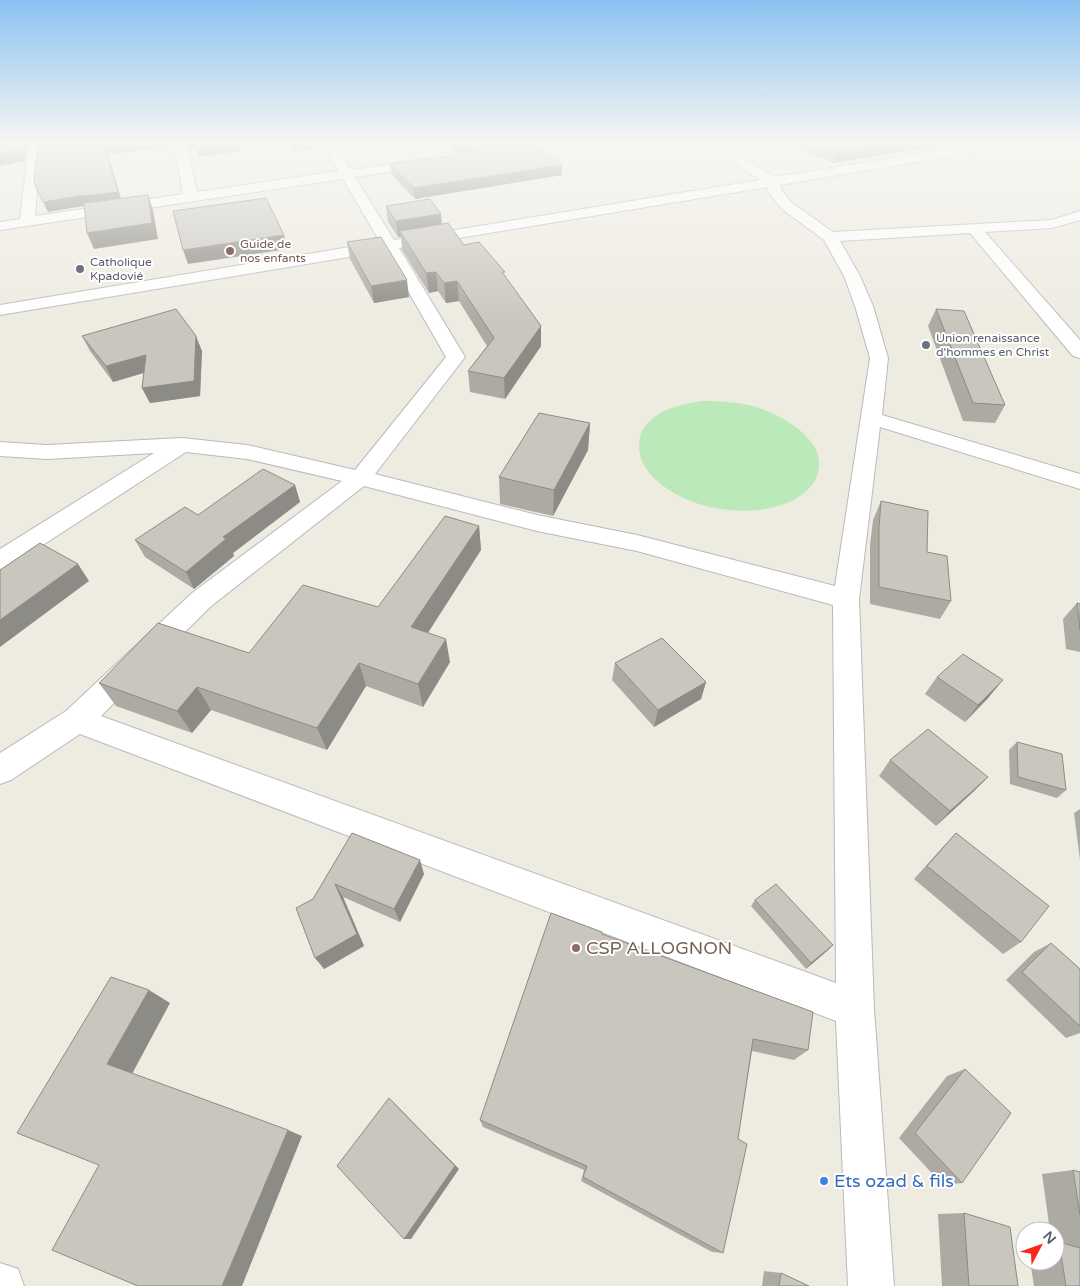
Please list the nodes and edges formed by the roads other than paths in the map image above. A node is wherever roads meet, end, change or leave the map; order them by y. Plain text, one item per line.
1 (29, 203) edge
2 (157, 203) edge
3 (364, 203) edge
4 (645, 203) edge
5 (784, 203) edge
6 (1080, 215) edge
7 (27, 222) junction
8 (1052, 224) junction
9 (0, 226) edge
10 (974, 229) junction
11 (1073, 232) dead end
12 (830, 237) junction
13 (390, 245) junction
14 (0, 310) edge
15 (1080, 352) edge
16 (871, 418) junction
17 (182, 446) junction
18 (0, 449) edge
19 (360, 478) junction
20 (1080, 482) edge
21 (0, 561) edge
22 (846, 599) junction
23 (77, 720) junction
24 (0, 770) edge
25 (855, 1009) junction
26 (871, 1286) edge

1 - 7 street
2 - 7 street
3 - 13 street
4 - 13 street
5 - 12 street
6 - 8 street
7 - 9 street
8 - 10 street
8 - 11 street
10 - 12 street
10 - 15 street
12 - 16 street
13 - 14 street
13 - 19 street
16 - 20 street
16 - 22 street
17 - 18 street
17 - 19 street
17 - 21 street
19 - 22 street
19 - 23 street
22 - 25 street
23 - 24 street
23 - 25 street
25 - 26 street

